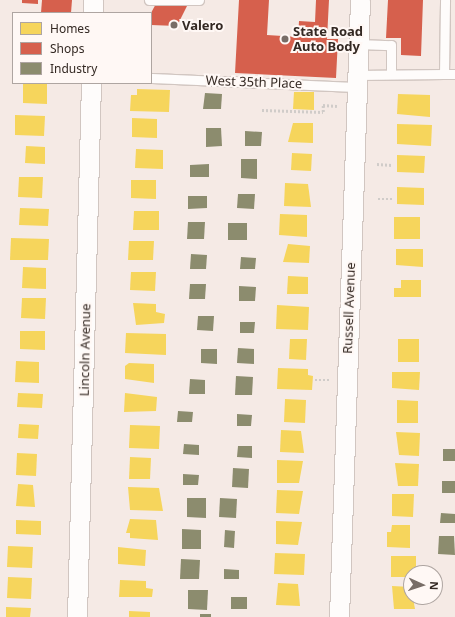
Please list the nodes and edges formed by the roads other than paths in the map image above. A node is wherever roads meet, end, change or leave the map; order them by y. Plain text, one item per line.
1 (93, 0) edge
2 (149, 0) edge
3 (199, 0) edge
4 (360, 0) edge
5 (445, 0) edge
6 (93, 12) edge
7 (358, 44) junction
8 (390, 74) junction
9 (444, 74) junction
10 (455, 74) edge
11 (152, 78) edge
12 (357, 81) junction
13 (90, 84) edge
14 (77, 617) edge
15 (339, 617) edge

1 - 6 street
2 - 3 lane
4 - 7 street, Russell Avenue
5 - 9 lane
7 - 8 lane
7 - 12 street, Russell Avenue
8 - 9 lane, West 35th Place
8 - 12 lane, West 35th Place
9 - 10 lane, West 35th Place
11 - 12 lane, West 35th Place
12 - 15 street, Russell Avenue
13 - 14 street, Lincoln Avenue

